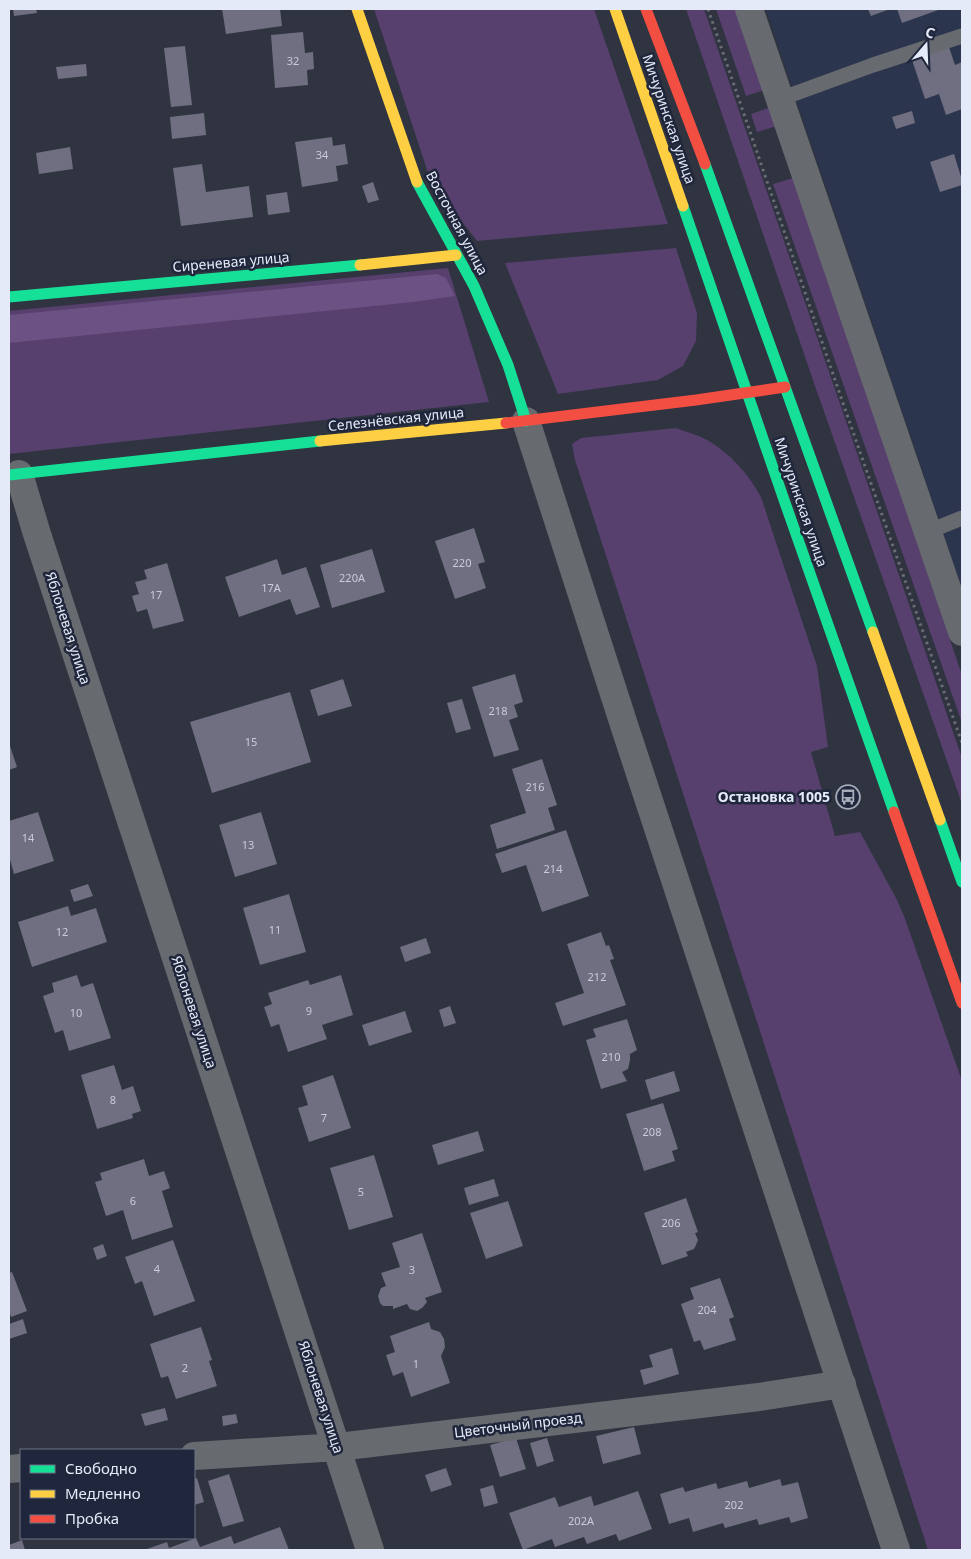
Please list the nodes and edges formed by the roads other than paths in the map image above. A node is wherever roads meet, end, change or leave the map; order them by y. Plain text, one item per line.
1 (357, 9) edge
2 (615, 9) edge
3 (646, 9) edge
4 (749, 9) edge
5 (962, 36) edge
6 (780, 99) junction
7 (456, 255) junction
8 (9, 297) edge
9 (785, 386) junction
10 (748, 393) junction
11 (526, 421) junction
12 (14, 475) edge
13 (962, 518) edge
14 (927, 532) junction
15 (962, 632) edge
16 (962, 882) edge
17 (962, 1004) edge
18 (842, 1384) junction
19 (338, 1447) junction
20 (195, 1456) edge
21 (370, 1550) edge
22 (896, 1550) edge

1 - 7 main road, Восточная улица
2 - 10 main road, Мичуринская улица
3 - 9 main road, Мичуринская улица
4 - 6 street
5 - 6 lane
6 - 14 street
7 - 8 main road, Сиреневая улица
7 - 11 main road, Восточная улица
9 - 10 main road, Селезнёвская улица
9 - 16 main road, Мичуринская улица
10 - 11 main road, Селезнёвская улица
10 - 17 main road, Мичуринская улица
11 - 12 main road, Селезнёвская улица
11 - 18 street
12 - 19 street, Яблоневая улица
13 - 14 lane
14 - 15 street
18 - 19 street, Цветочный проезд
18 - 22 street
19 - 20 street, Цветочный проезд
19 - 21 street, Яблоневая улица

